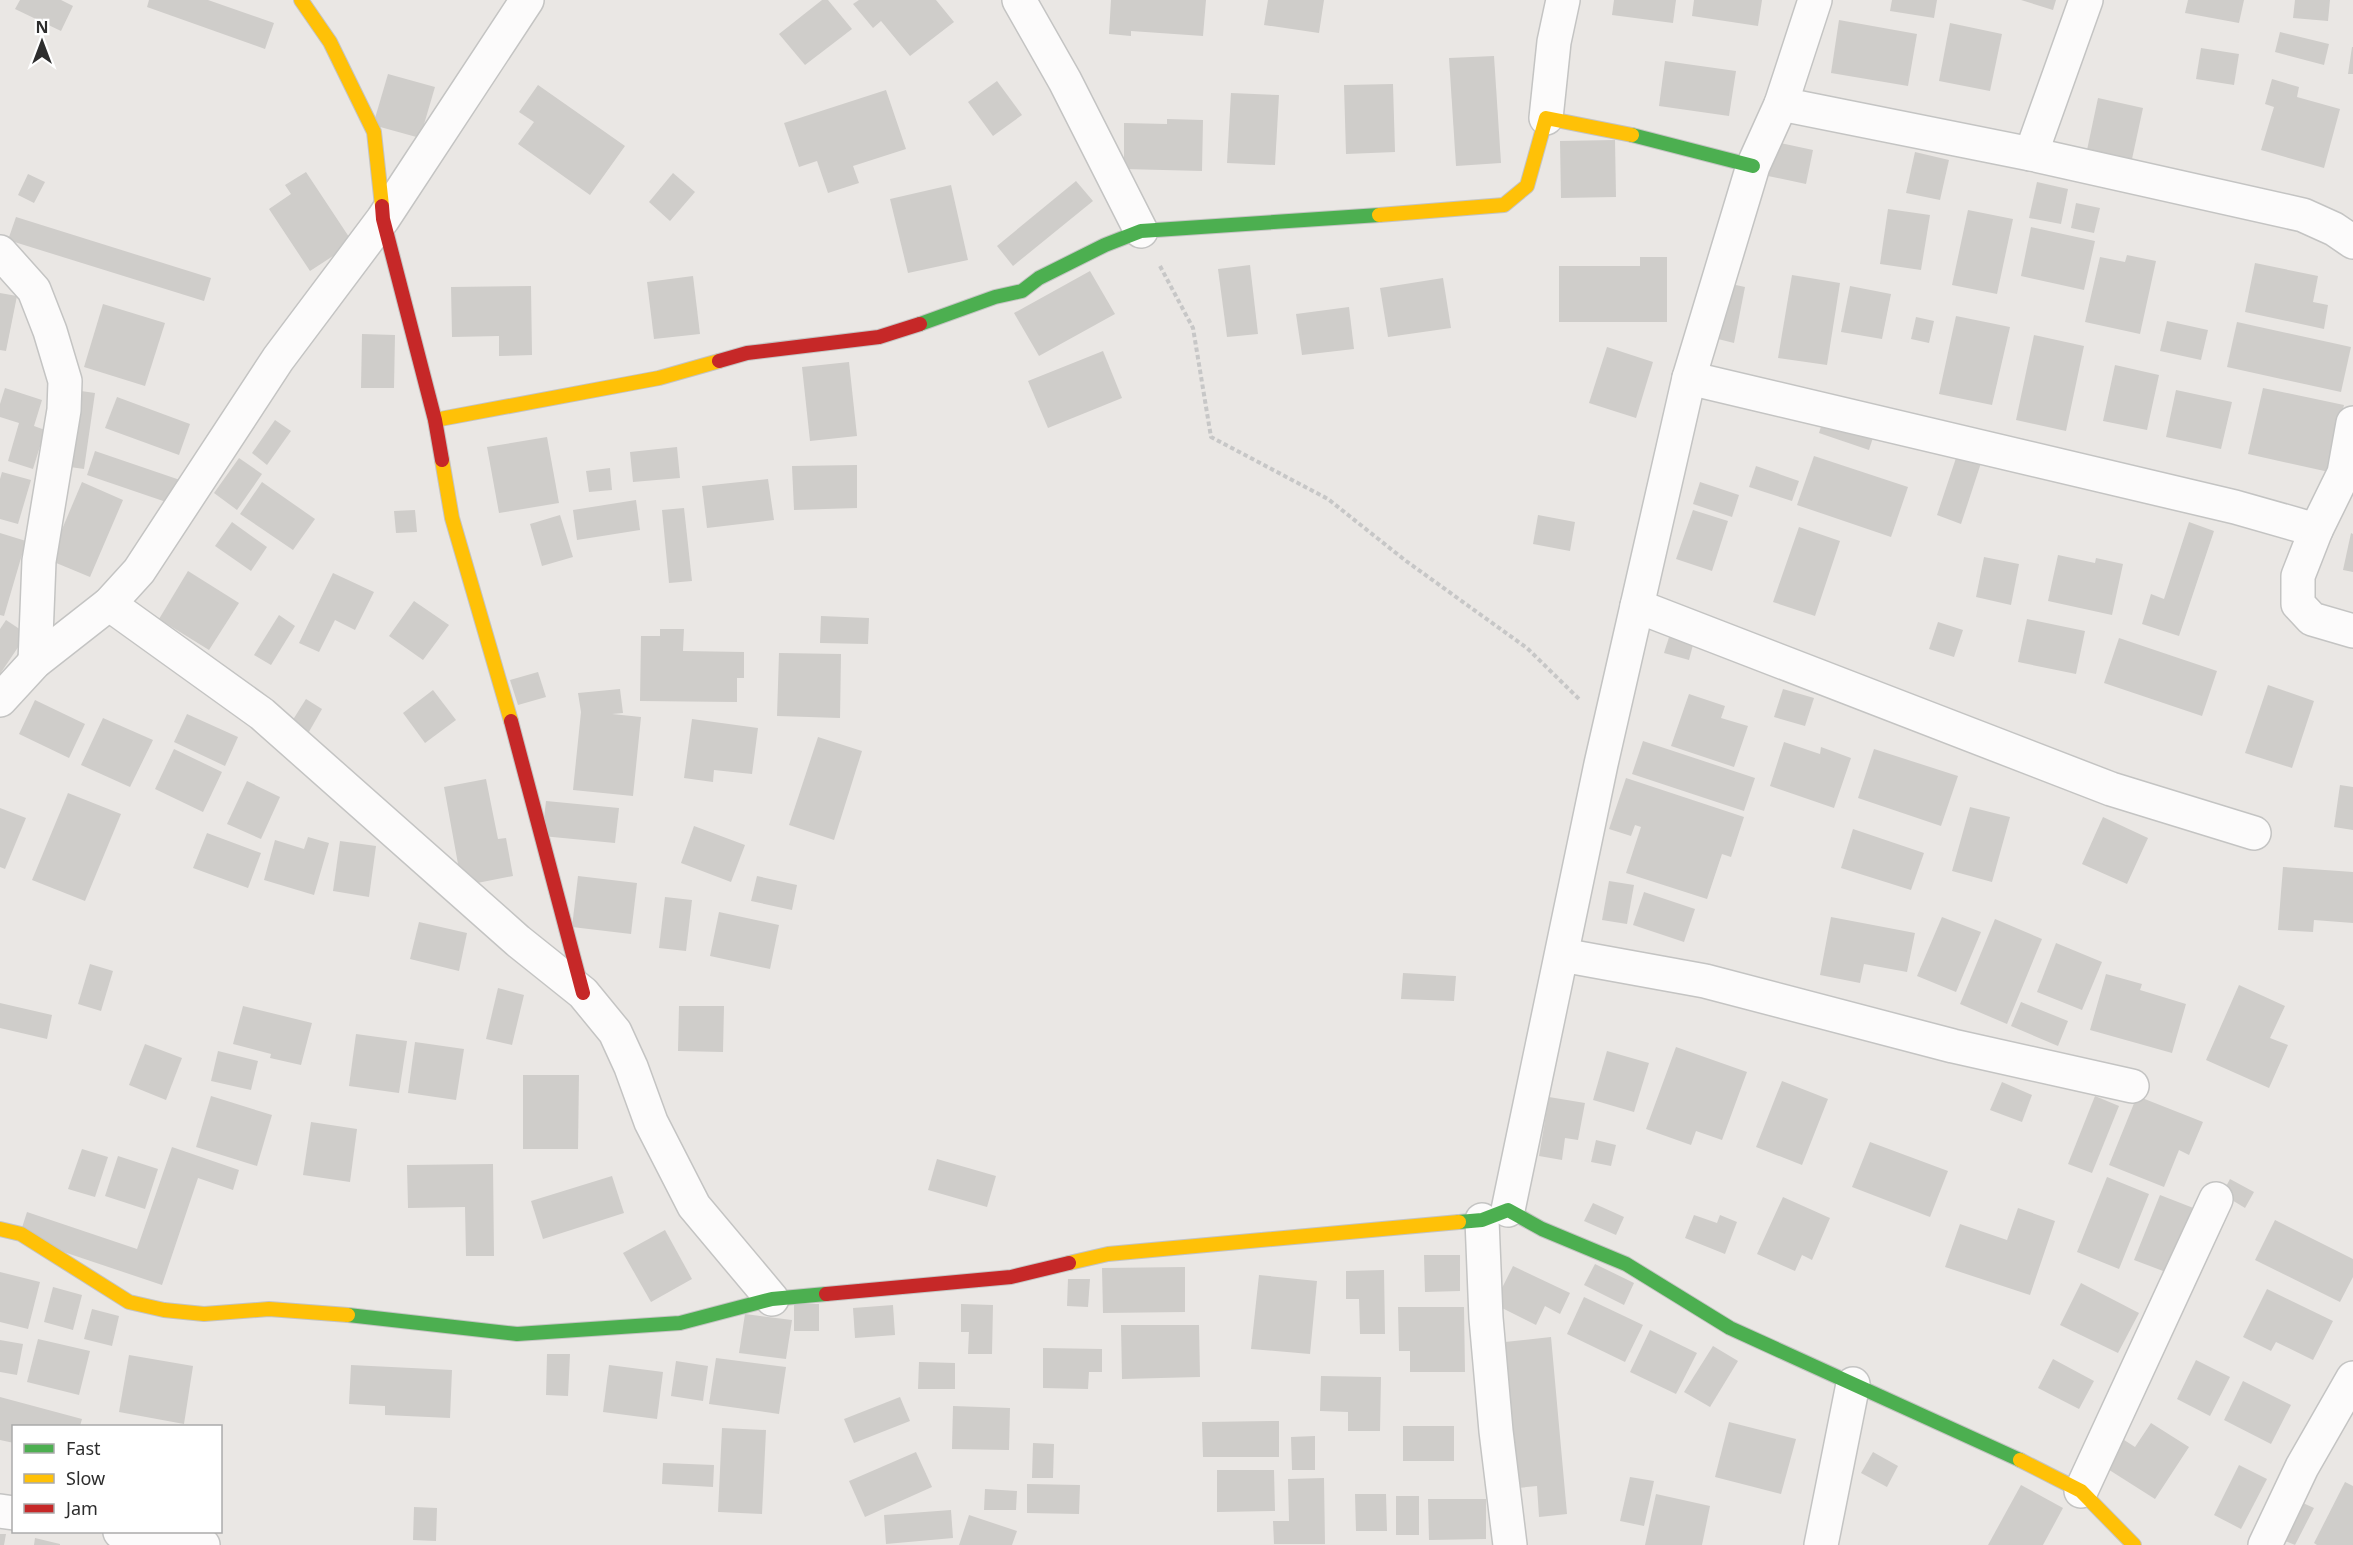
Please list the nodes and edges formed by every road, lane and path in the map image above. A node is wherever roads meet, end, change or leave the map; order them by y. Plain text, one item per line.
1 (301, 0) edge
2 (527, 0) edge
3 (1019, 0) edge
4 (1563, 0) edge
5 (1815, 0) edge
6 (2086, 0) edge
7 (1781, 104) junction
8 (1546, 118) junction
9 (2031, 154) junction
10 (1753, 166) junction
11 (383, 219) junction
12 (1141, 231) junction
13 (2353, 242) edge
14 (0, 252) edge
15 (1689, 378) junction
16 (435, 420) junction
17 (2353, 423) edge
18 (2316, 530) junction
19 (110, 604) junction
20 (1637, 606) junction
21 (2353, 631) edge
22 (35, 662) junction
23 (0, 700) edge
24 (1581, 701) dead end
25 (2254, 833) dead end
26 (1562, 955) junction
27 (583, 993) junction
28 (2132, 1086) dead end
29 (2216, 1199) dead end
30 (1495, 1215) junction
31 (0, 1229) edge
32 (772, 1299) junction
33 (2353, 1378) edge
34 (1853, 1384) junction
35 (2081, 1491) junction
36 (126, 1533) edge
37 (204, 1545) edge
38 (1510, 1545) edge
39 (1821, 1545) edge
40 (2134, 1545) edge
41 (2265, 1545) edge

1 - 11 street
2 - 11 street
3 - 12 street
4 - 8 street
5 - 7 street
6 - 9 street
7 - 9 street
7 - 10 street
8 - 10 street
8 - 12 street
9 - 13 street
10 - 15 street
11 - 16 street
11 - 19 street
12 - 16 street
12 - 24 path
14 - 22 street
15 - 18 street
15 - 20 street
16 - 27 street
17 - 18 street
18 - 21 street
19 - 22 street
19 - 27 street
20 - 25 street
20 - 26 street
22 - 23 street
26 - 28 street
26 - 30 street
27 - 32 street
29 - 35 street
30 - 32 street
30 - 34 street
30 - 38 street
31 - 32 street
33 - 41 street
34 - 35 street
34 - 39 street
35 - 40 street
36 - 37 street

